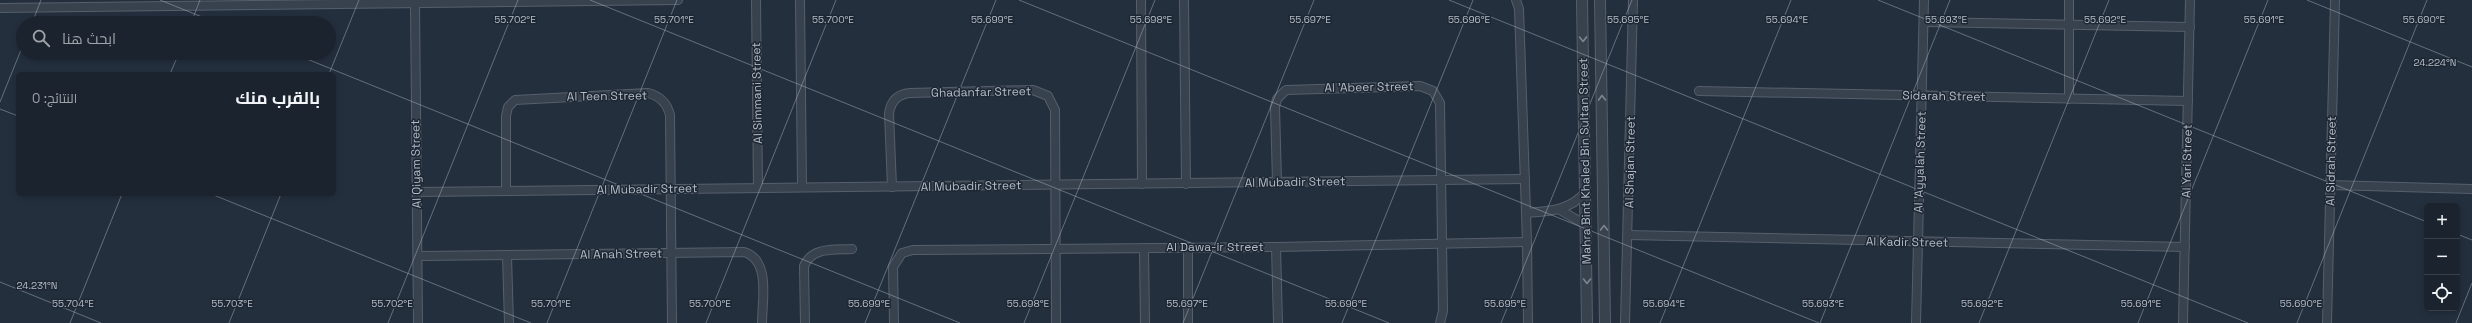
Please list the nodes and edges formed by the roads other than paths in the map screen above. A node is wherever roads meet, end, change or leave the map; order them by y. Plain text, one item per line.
1 (678, 0) edge
2 (756, 0) edge
3 (800, 0) edge
4 (1141, 0) edge
5 (1184, 0) edge
6 (1516, 0) edge
7 (1582, 0) edge
8 (1600, 0) edge
9 (1633, 0) edge
10 (1924, 0) edge
11 (2069, 0) edge
12 (2190, 0) edge
13 (2335, 0) edge
14 (363, 2) edge
15 (415, 4) junction
16 (0, 8) edge
17 (1924, 22) junction
18 (2069, 26) junction
19 (2190, 27) junction
20 (1699, 91) dead end
21 (1922, 95) junction
22 (2069, 99) junction
23 (2188, 101) junction
24 (1525, 179) junction
25 (1442, 180) junction
26 (1276, 182) junction
27 (1142, 184) junction
28 (1186, 184) junction
29 (1055, 185) junction
30 (2330, 185) junction
31 (802, 186) junction
32 (758, 187) junction
33 (892, 187) junction
34 (671, 189) junction
35 (2472, 189) edge
36 (506, 190) junction
37 (417, 192) junction
38 (1585, 193) junction
39 (1560, 210) junction
40 (1526, 213) junction
41 (1586, 225) junction
42 (1628, 235) junction
43 (1527, 242) junction
44 (1918, 242) junction
45 (1443, 244) junction
46 (1188, 247) junction
47 (1276, 247) junction
48 (2185, 247) junction
49 (1056, 248) junction
50 (1144, 248) junction
51 (852, 249) dead end
52 (672, 254) junction
53 (419, 256) junction
54 (507, 256) junction
55 (418, 323) edge
56 (509, 323) edge
57 (672, 323) edge
58 (762, 323) edge
59 (805, 323) edge
60 (894, 323) edge
61 (1056, 323) edge
62 (1145, 323) edge
63 (1188, 323) edge
64 (1278, 323) edge
65 (1440, 323) edge
66 (1528, 323) edge
67 (1587, 323) edge
68 (1605, 323) edge
69 (1625, 323) edge
70 (1916, 323) edge
71 (2183, 323) edge
72 (2327, 323) edge

1 - 15 street
2 - 32 street, Al Simmani Street
3 - 31 street
4 - 27 street
5 - 28 street
6 - 24 street
7 -> 38 street, Mahra Bint Khaled Bin Sultan Street
68 -> 8 street, Mahra Bint Khaled Bin Sultan Street
9 - 42 street, Al Shajan Street
10 - 17 street, Al 'Ayyalah Street
11 - 18 street
12 - 19 street, Al Yari Street
13 - 30 street, Al Sidrah Street
14 - 15 street
14 - 16 street
15 - 37 street, Al Qiyam Street
17 - 18 street
17 - 21 street, Al 'Ayyalah Street
18 - 19 street
18 - 22 street
19 - 23 street, Al Yari Street
20 - 21 street, Sidarah Street
21 - 22 street, Sidarah Street
21 - 44 street, Al 'Ayyalah Street
22 - 23 street, Sidarah Street
23 - 48 street, Al Yari Street
24 - 25 street, Al Mubadir Street
24 - 40 street
25 - 26 street, Al Mubadir Street
25 - 26 street, Al 'Abeer Street
25 - 45 street, Al 'Abeer Street
26 - 28 street, Al Mubadir Street
27 - 28 street, Al Mubadir Street
27 - 29 street, Al Mubadir Street
29 - 33 street, Al Mubadir Street
29 - 33 street, Ghadanfar Street
29 - 49 street, Ghadanfar Street
30 - 35 street
30 - 72 street, Al Sidrah Street
31 - 32 street, Al Mubadir Street
31 - 33 street, Al Mubadir Street
32 - 34 street, Al Mubadir Street
34 - 36 street, Al Mubadir Street
34 - 36 street, Al Teen Street
34 - 52 street, Al Teen Street
36 - 37 street, Al Mubadir Street
37 - 53 street, Al Qiyam Street
38 - 39 street
38 - 41 street, Mahra Bint Khaled Bin Sultan Street
39 - 40 street
39 - 41 street
40 - 43 street
41 -> 67 street, Mahra Bint Khaled Bin Sultan Street
42 - 44 street, Al Kadir Street
42 - 69 street, Al Shajan Street
43 - 45 street, Al Dawa-ir Street
43 - 66 street
44 - 48 street, Al Kadir Street
44 - 70 street, Al 'Ayyalah Street
45 - 47 street, Al Dawa-ir Street
45 - 65 street, Al 'Abeer Street
46 - 47 street, Al Dawa-ir Street
46 - 50 street, Al Dawa-ir Street
46 - 63 street
47 - 64 street
48 - 71 street, Al Yari Street
49 - 50 street, Al Dawa-ir Street
49 - 60 street, Al Dawa-ir Street
49 - 61 street, Ghadanfar Street
50 - 62 street
51 - 59 street
52 - 54 street, Al Anah Street
52 - 57 street, Al Teen Street
52 - 58 street, Al Anah Street
53 - 54 street, Al Anah Street
53 - 55 street, Al Qiyam Street
54 - 56 street

